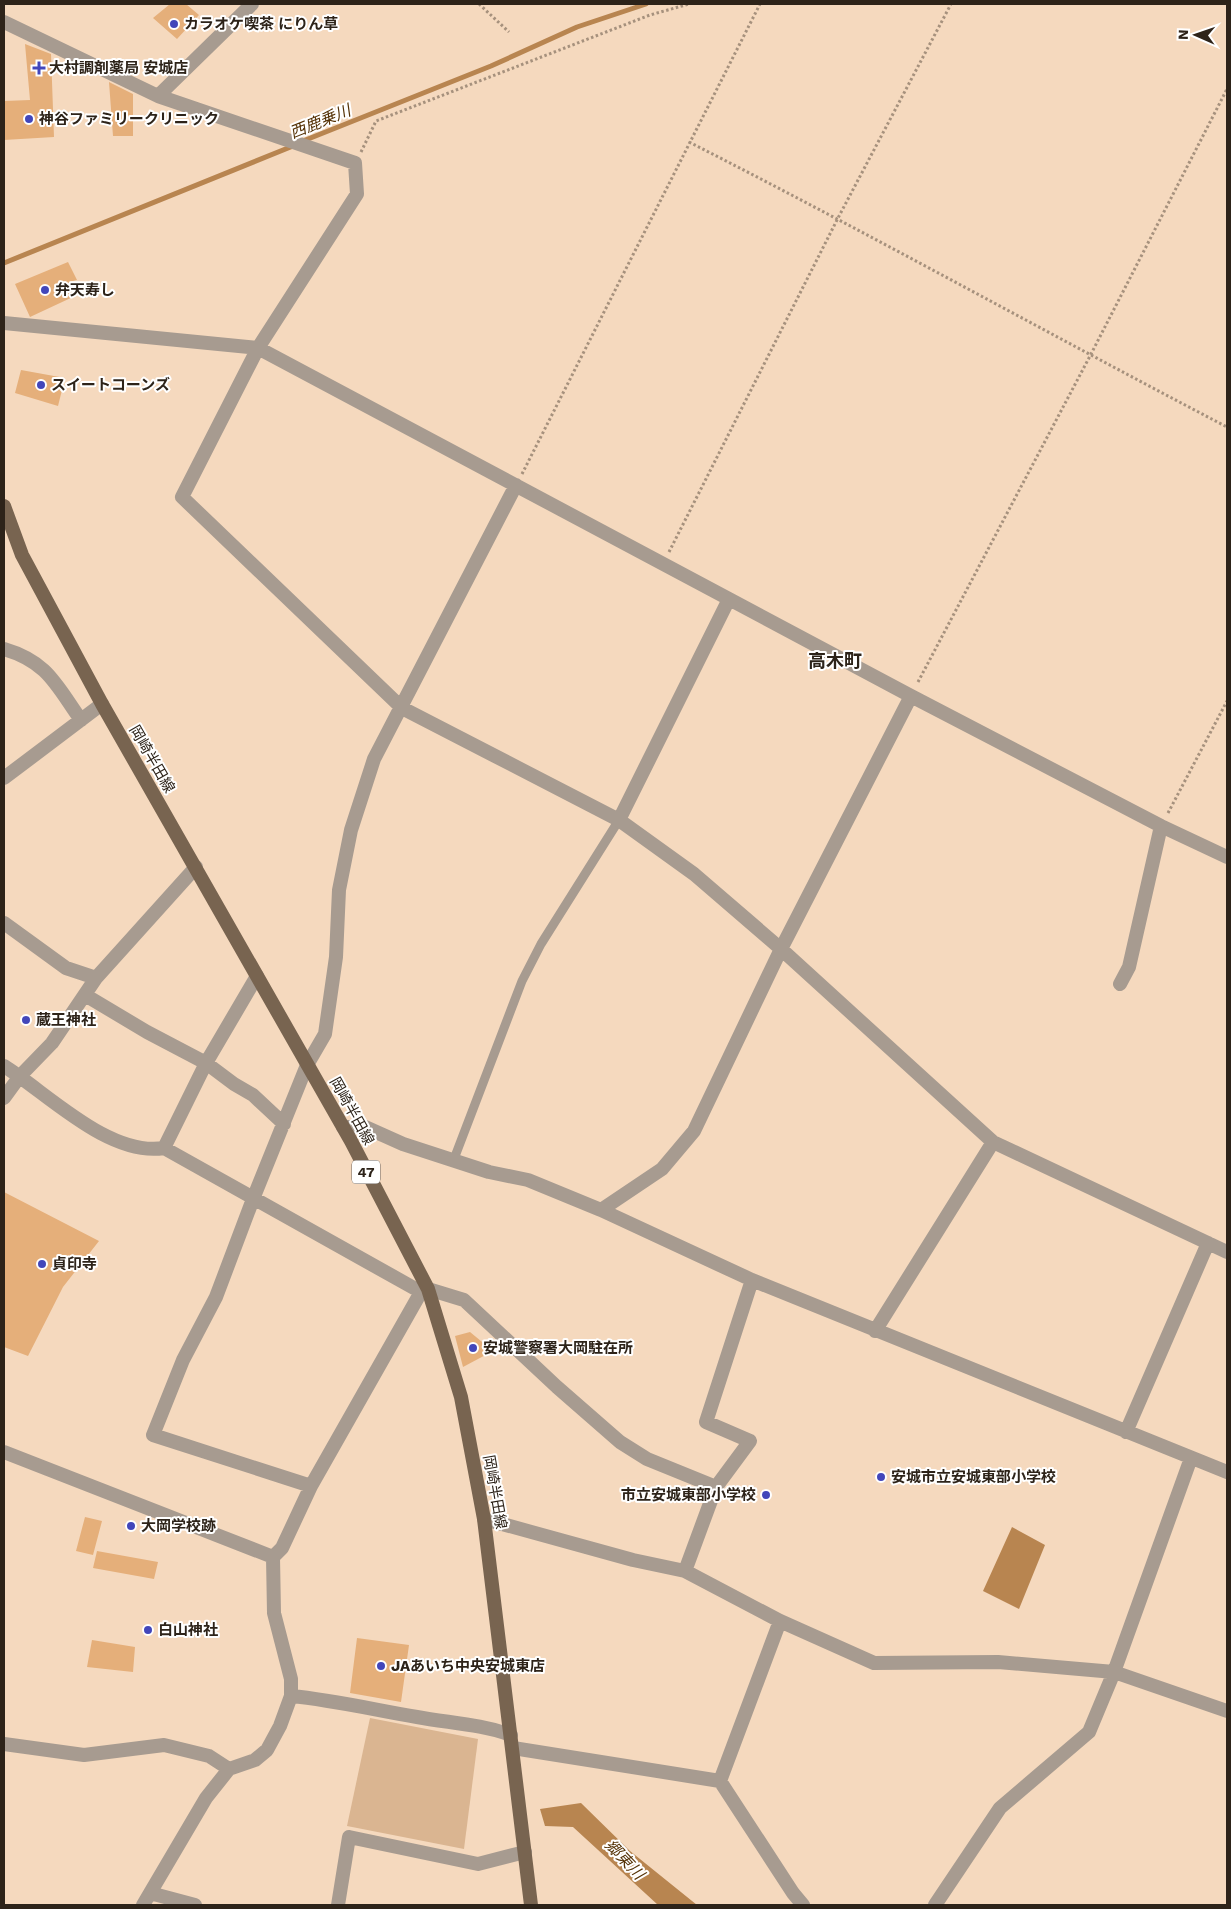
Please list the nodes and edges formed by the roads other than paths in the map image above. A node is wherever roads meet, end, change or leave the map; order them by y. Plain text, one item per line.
1 (252, 4) edge
2 (4, 22) edge
3 (158, 96) junction
4 (4, 323) edge
5 (258, 348) junction
6 (516, 485) junction
7 (4, 506) edge
8 (729, 599) junction
9 (4, 650) edge
10 (911, 696) junction
11 (102, 704) junction
12 (402, 708) junction
13 (81, 720) junction
14 (4, 778) edge
15 (618, 820) junction
16 (1161, 826) junction
17 (1227, 856) edge
18 (196, 867) junction
19 (4, 923) edge
20 (781, 949) junction
21 (257, 976) junction
22 (96, 978) junction
23 (1120, 984) dead end
24 (85, 994) junction
25 (206, 1063) junction
26 (308, 1065) junction
27 (4, 1066) edge
28 (20, 1076) junction
29 (4, 1098) edge
30 (284, 1124) junction
31 (343, 1127) junction
32 (993, 1142) junction
33 (164, 1148) junction
34 (454, 1159) junction
35 (253, 1199) junction
36 (602, 1210) junction
37 (1208, 1243) junction
38 (1227, 1252) edge
39 (752, 1280) junction
40 (424, 1290) junction
41 (875, 1331) junction
42 (1126, 1432) junction
43 (4, 1452) edge
44 (1191, 1458) junction
45 (1227, 1472) edge
46 (311, 1486) junction
47 (716, 1487) junction
48 (484, 1519) junction
49 (273, 1557) junction
50 (685, 1571) junction
51 (780, 1621) junction
52 (1114, 1672) junction
53 (291, 1696) junction
54 (1227, 1711) edge
55 (512, 1741) junction
56 (4, 1744) edge
57 (229, 1769) junction
58 (720, 1780) junction
59 (525, 1852) junction
60 (150, 1893) junction
61 (143, 1905) edge
62 (195, 1905) edge
63 (338, 1905) edge
64 (531, 1905) edge
65 (803, 1905) edge
66 (935, 1905) edge

1 - 3 street
2 - 3 street
3 - 5 street
4 - 5 street
5 - 6 street
5 - 12 street
6 - 8 street
6 - 12 street
7 - 11 main road, 岡崎半田線 / 47
8 - 10 street
8 - 15 street
9 - 13 street
10 - 16 street
10 - 20 street
11 - 13 street
11 - 18 main road, 岡崎半田線 / 47
12 - 15 street
12 - 26 street
13 - 14 street
15 - 20 street
15 - 34 lane
16 - 17 street
16 - 23 street
18 - 21 main road, 岡崎半田線 / 47
18 - 22 street
19 - 22 street
20 - 32 street
20 - 36 street
21 - 25 street
21 - 26 main road, 岡崎半田線 / 47
22 - 24 street
24 - 25 street
24 - 28 street
25 - 30 street
25 - 33 street
26 - 30 street
26 - 31 main road, 岡崎半田線 / 47
27 - 28 street
28 - 29 street
28 - 33 street
30 - 35 street
31 - 34 street
31 - 40 main road, 岡崎半田線 / 47
32 - 37 street
32 - 41 street
33 - 35 street
34 - 36 street
35 - 40 street
35 - 46 street
36 - 39 street
37 - 38 street
37 - 42 street
39 - 41 street
39 - 47 street
40 - 46 street
40 - 47 street
40 - 48 main road, 岡崎半田線 / 47
41 - 42 street
42 - 44 street
43 - 49 street
44 - 45 street
44 - 52 street
46 - 49 street
47 - 50 street
48 - 50 street
48 - 55 main road, 岡崎半田線 / 47
49 - 53 street
50 - 51 street
51 - 52 street
51 - 58 street
52 - 54 street
52 - 66 street
53 - 55 street
53 - 57 street
55 - 58 street
55 - 59 main road, 岡崎半田線 / 47
56 - 57 street
57 - 60 street
58 - 65 street
59 - 63 street
59 - 64 main road, 岡崎半田線 / 47
60 - 61 street
60 - 62 street

